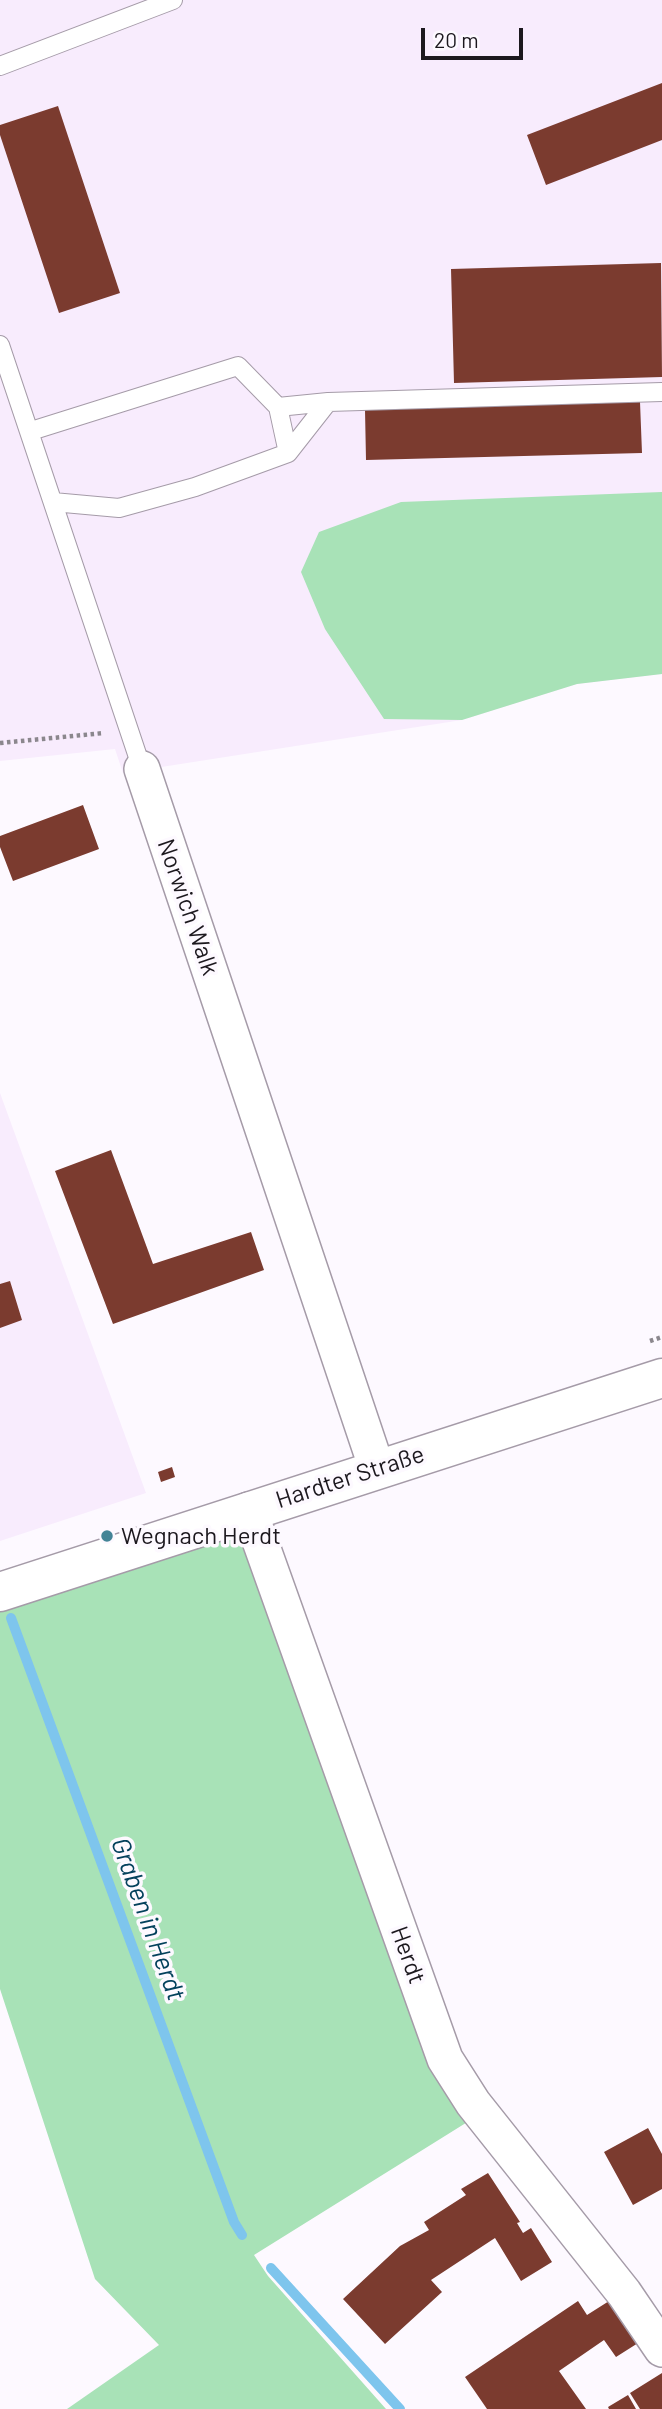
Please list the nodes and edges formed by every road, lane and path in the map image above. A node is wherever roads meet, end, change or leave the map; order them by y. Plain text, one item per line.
1 (173, 0) edge
2 (0, 66) edge
3 (0, 345) edge
4 (662, 392) edge
5 (328, 402) junction
6 (278, 407) junction
7 (31, 430) junction
8 (288, 453) junction
9 (53, 502) junction
10 (129, 731) junction
11 (0, 743) edge
12 (142, 769) joint
13 (662, 1378) edge
14 (377, 1469) junction
15 (248, 1510) junction
16 (0, 1592) edge
17 (662, 2349) edge

1 - 2 lane
3 - 7 lane, Norwich Walk
4 - 5 lane
5 - 6 lane
5 - 8 lane
6 - 7 lane
6 - 8 lane
7 - 9 lane, Norwich Walk
8 - 9 lane
9 - 10 lane, Norwich Walk
10 - 11 path
10 - 12 lane, Norwich Walk
12 - 14 street, Norwich Walk
13 - 14 main road, Hardter Straße
14 - 15 main road, Hardter Straße
15 - 16 main road, Hardter Straße
15 - 17 street, Herdt

